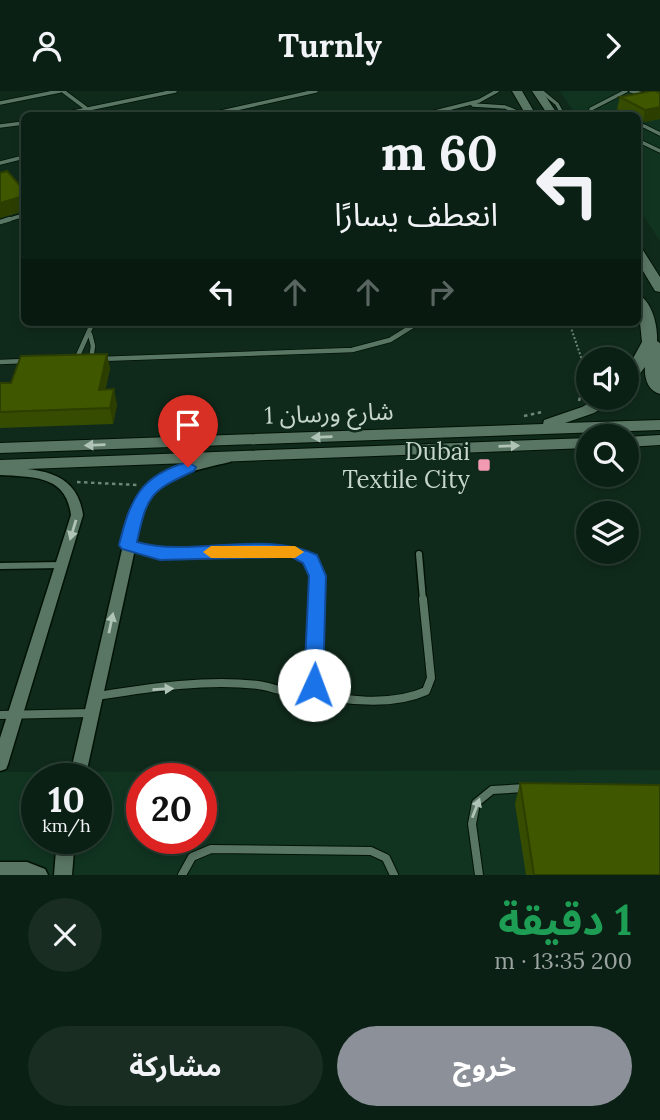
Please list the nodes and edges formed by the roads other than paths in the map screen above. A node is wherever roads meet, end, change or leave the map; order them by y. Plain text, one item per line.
1 (62, 91) edge
2 (175, 91) edge
3 (316, 91) edge
4 (497, 91) edge
5 (517, 91) edge
6 (539, 91) edge
7 (628, 91) edge
8 (167, 92) edge
9 (660, 98) edge
10 (0, 103) edge
11 (461, 106) junction
12 (87, 109) junction
13 (73, 112) edge
14 (222, 112) edge
15 (435, 112) edge
16 (515, 112) edge
17 (529, 112) edge
18 (551, 112) edge
19 (561, 112) edge
20 (590, 112) edge
21 (21, 123) edge
22 (0, 126) edge
23 (641, 129) edge
24 (660, 134) edge
25 (641, 142) edge
26 (660, 142) edge
27 (647, 145) junction
28 (660, 151) edge
29 (21, 158) edge
30 (0, 163) edge
31 (21, 216) edge
32 (0, 222) edge
33 (641, 257) edge
34 (660, 288) edge
35 (641, 306) edge
36 (92, 326) edge
37 (413, 326) edge
38 (90, 334) junction
39 (652, 338) junction
40 (91, 359) junction
41 (64, 360) edge
42 (76, 360) junction
43 (639, 360) edge
44 (38, 361) edge
45 (0, 362) edge
46 (660, 389) edge
47 (584, 410) edge
48 (660, 425) edge
49 (513, 430) junction
50 (660, 440) edge
51 (639, 441) edge
52 (576, 443) edge
53 (0, 448) edge
54 (244, 454) junction
55 (0, 465) edge
56 (0, 471) edge
57 (128, 545) junction
58 (419, 554) dead end
59 (62, 565) junction
60 (0, 566) edge
61 (306, 693) junction
62 (95, 696) junction
63 (91, 713) junction
64 (7, 715) edge
65 (80, 763) edge
66 (0, 764) edge
67 (530, 788) edge
68 (65, 854) edge
69 (0, 871) edge
70 (39, 875) edge
71 (63, 875) edge
72 (182, 875) edge
73 (394, 875) edge
74 (479, 875) edge

1 - 10 lane
1 - 12 lane
2 - 8 lane
3 - 14 lane
4 - 11 lane
5 - 17 street
6 - 18 street
6 - 19 lane
7 - 9 lane
7 - 20 lane
8 - 12 lane
11 - 15 lane
11 - 16 lane
12 - 13 lane
21 - 22 lane
23 - 24 lane
25 - 27 lane
26 - 27 lane
27 - 28 lane
29 - 30 lane
31 - 32 lane
33 - 34 street
35 - 39 street
36 - 38 lane
37 - 40 lane
38 - 40 lane
38 - 42 lane
39 - 43 street
39 - 46 street
40 - 42 lane
41 - 42 lane
44 - 45 lane
47 - 49 street
48 - 49 street, شارع ورسان 1
49 -> 53 street, شارع ورسان 1
50 - 51 street
54 -> 52 street, شارع ورسان 1
54 - 55 street, شارع ورسان 1
54 - 57 street
56 -> 59 street
57 - 61 lane
62 -> 57 street
58 - 61 lane
59 - 60 lane
59 - 64 street
62 -> 61 lane
62 - 63 street
63 - 64 lane
63 - 65 street
64 - 66 street
74 -> 67 lane
68 - 71 street
69 - 70 street
72 - 73 lane

